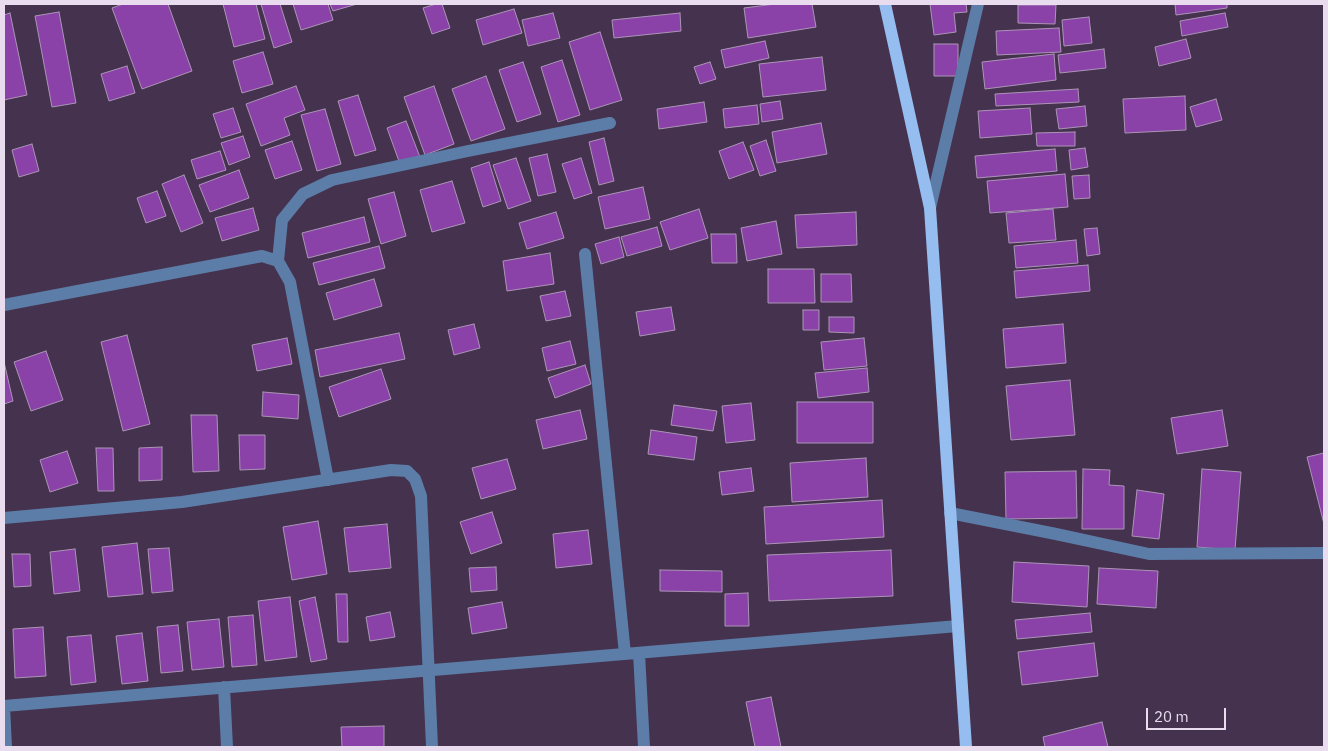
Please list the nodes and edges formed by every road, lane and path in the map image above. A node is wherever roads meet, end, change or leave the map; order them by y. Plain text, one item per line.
1 (885, 4) edge
2 (978, 4) edge
3 (610, 123) dead end
4 (930, 208) junction
5 (585, 254) dead end
6 (278, 261) junction
7 (4, 306) edge
8 (328, 480) junction
9 (950, 513) junction
10 (4, 518) edge
11 (1324, 552) edge
12 (958, 626) junction
13 (640, 653) junction
14 (625, 654) junction
15 (428, 671) junction
16 (224, 687) junction
17 (4, 706) edge
18 (6, 747) edge
19 (227, 747) edge
20 (432, 747) edge
21 (644, 747) edge
22 (966, 747) edge

1 - 4 main road
2 - 4 street
3 - 6 street
4 - 9 main road
5 - 14 street
6 - 7 street
6 - 8 street
8 - 10 street
8 - 15 street
9 - 11 street
9 - 12 main road
12 - 13 street
12 - 22 main road
13 - 14 street
13 - 21 street
14 - 15 street
15 - 16 street
15 - 20 street
16 - 17 street
16 - 19 street
17 - 18 street

